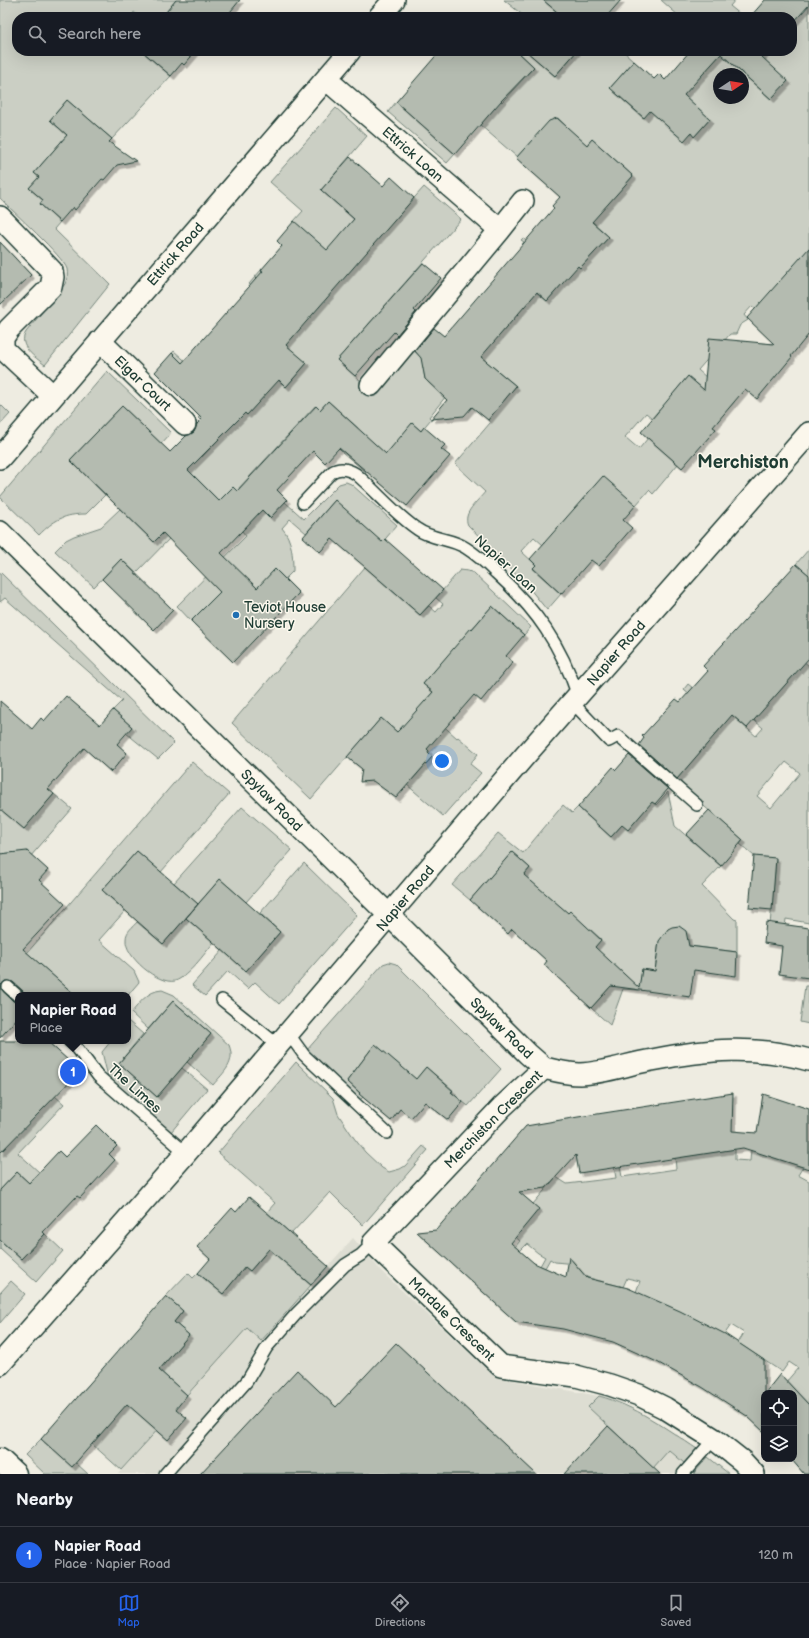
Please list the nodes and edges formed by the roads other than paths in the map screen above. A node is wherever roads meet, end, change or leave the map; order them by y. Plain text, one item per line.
1 (394, 0) edge
2 (383, 12) edge
3 (346, 56) edge
4 (326, 79) junction
5 (523, 202) dead end
6 (0, 217) edge
7 (500, 230) junction
8 (100, 341) junction
9 (2, 349) edge
10 (372, 385) dead end
11 (53, 396) junction
12 (186, 424) dead end
13 (809, 433) edge
14 (0, 458) edge
15 (303, 503) dead end
16 (0, 532) edge
17 (575, 699) junction
18 (697, 805) dead end
19 (390, 916) junction
20 (8, 987) dead end
21 (15, 993) edge
22 (222, 1000) dead end
23 (283, 1039) junction
24 (72, 1044) edge
25 (809, 1060) edge
26 (544, 1068) junction
27 (387, 1133) dead end
28 (186, 1153) junction
29 (373, 1243) junction
30 (0, 1364) edge
31 (714, 1439) junction
32 (0, 1460) edge
33 (15, 1474) edge
34 (165, 1474) edge
35 (683, 1474) edge
36 (754, 1474) edge

1 - 2 street
3 - 4 street, Ettrick Road
4 - 7 street, Ettrick Loan
4 - 8 street, Ettrick Road
5 - 7 street
6 - 9 street
7 - 10 street
8 - 11 street, Ettrick Road
8 - 12 street, Elgar Court
9 - 11 street
11 - 14 street, Ettrick Road
13 - 17 street, Napier Road
15 - 17 lane, Napier Loan
16 - 19 street, Spylaw Road
17 - 18 lane
17 - 19 street, Napier Road
19 - 23 street, Napier Road
19 - 26 street, Spylaw Road
20 - 21 lane
22 - 23 lane
23 - 27 lane
23 - 28 street, Napier Road
24 - 28 lane, The Limes
25 - 26 street, Merchiston Crescent
26 - 29 street, Merchiston Crescent
28 - 30 street, Napier Road
29 - 31 street, Mardale Crescent
29 - 34 lane
31 - 35 lane
31 - 36 street, Mardale Crescent
32 - 33 street

